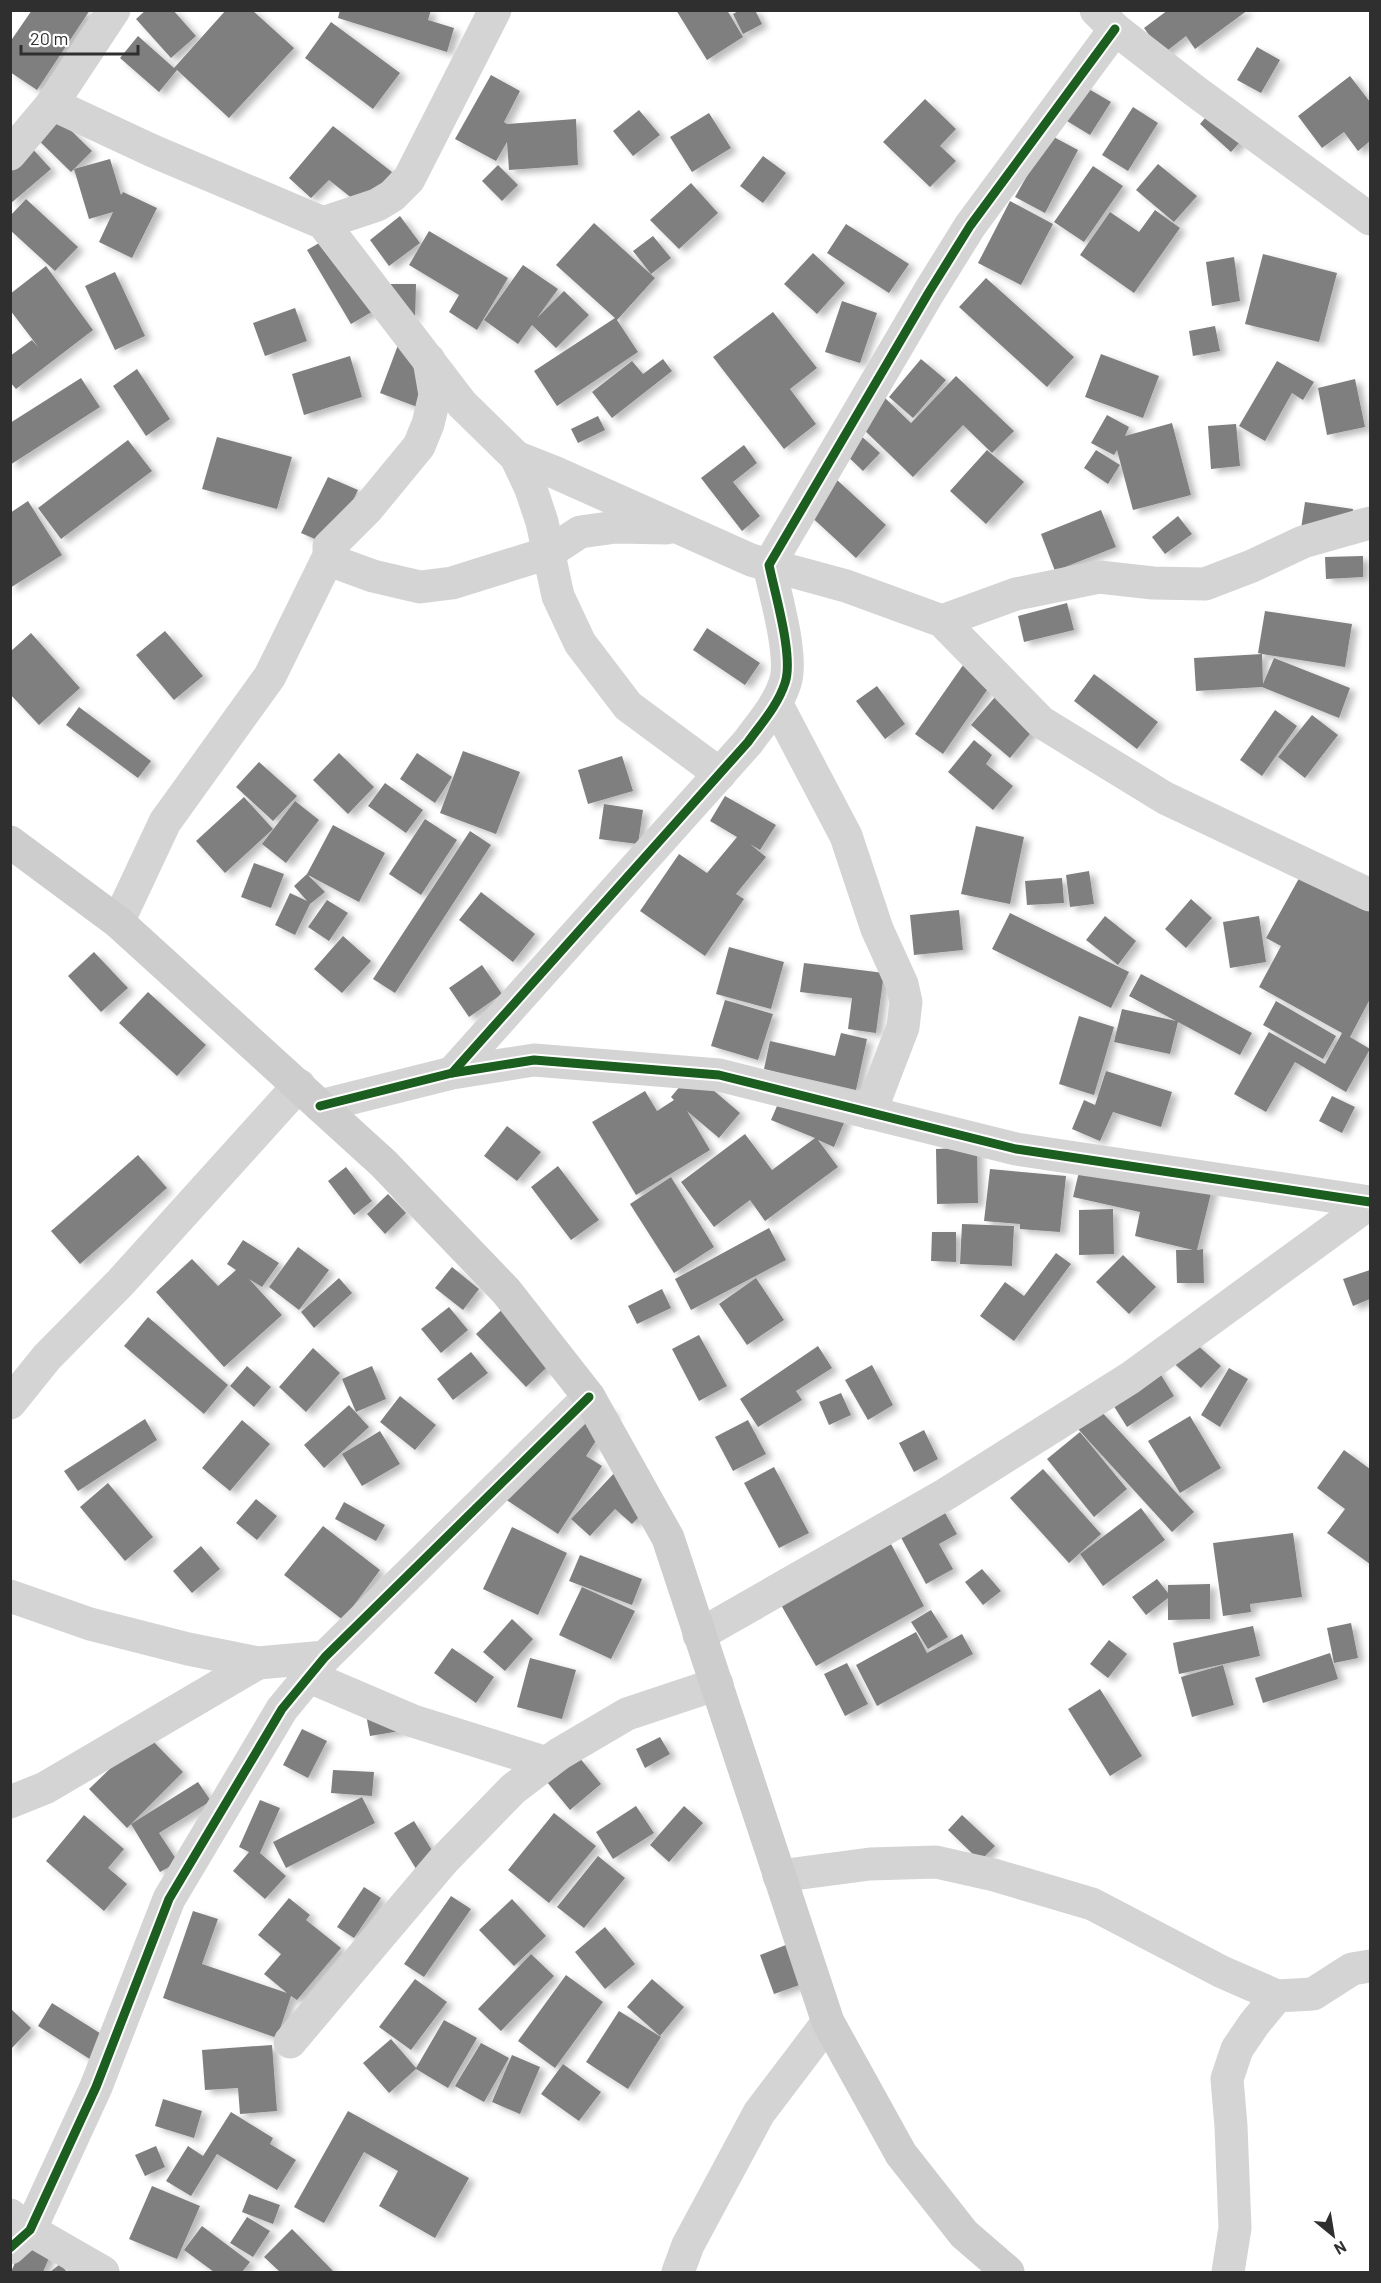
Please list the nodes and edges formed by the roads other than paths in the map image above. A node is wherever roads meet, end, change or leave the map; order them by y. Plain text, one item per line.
1 (114, 10) edge
2 (495, 10) edge
3 (1106, 20) edge
4 (52, 104) junction
5 (10, 154) edge
6 (1371, 219) edge
7 (323, 223) junction
8 (429, 360) junction
9 (473, 414) junction
10 (419, 446) junction
11 (516, 457) junction
12 (1371, 523) edge
13 (680, 528) junction
14 (548, 553) junction
15 (329, 556) junction
16 (769, 565) junction
17 (942, 621) junction
18 (776, 703) junction
19 (720, 774) junction
20 (10, 842) edge
21 (1371, 895) edge
22 (118, 922) junction
23 (452, 1073) junction
24 (309, 1095) junction
25 (870, 1113) junction
26 (1371, 1202) edge
27 (589, 1397) junction
28 (10, 1403) edge
29 (10, 1596) edge
30 (699, 1635) junction
31 (258, 1663) junction
32 (317, 1667) junction
33 (717, 1684) junction
34 (547, 1763) junction
35 (10, 1802) edge
36 (779, 1876) junction
37 (1371, 1966) edge
38 (1277, 1996) junction
39 (828, 2022) junction
40 (290, 2042) dead end
41 (17, 2231) edge
42 (103, 2272) edge
43 (678, 2272) edge
44 (1008, 2272) edge
45 (1228, 2272) edge

1 - 4 street
2 - 7 street
3 - 6 street
3 - 16 street
4 - 5 street
4 - 7 street
7 - 8 street
8 - 9 street
8 - 10 street
9 - 10 street
9 - 11 street
10 - 15 street
11 - 13 street
11 - 14 street
12 - 17 street
13 - 14 street
13 - 16 street
14 - 15 street
14 - 19 street
15 - 22 street
16 - 17 street
16 - 18 street
17 - 21 street
18 - 19 street
18 - 25 street
19 - 23 street
20 - 22 main road
22 - 24 main road
23 - 24 street
23 - 25 street
24 - 27 main road
24 - 28 street
25 - 26 street
26 - 30 street
27 - 30 main road
27 - 32 street
29 - 31 street
30 - 33 main road
31 - 32 street
31 - 35 street
32 - 34 street
32 - 41 street
33 - 34 street
33 - 36 main road
34 - 40 street
36 - 38 street
36 - 39 main road
37 - 38 street
38 - 45 street
39 - 43 street
39 - 44 main road
41 - 42 street

